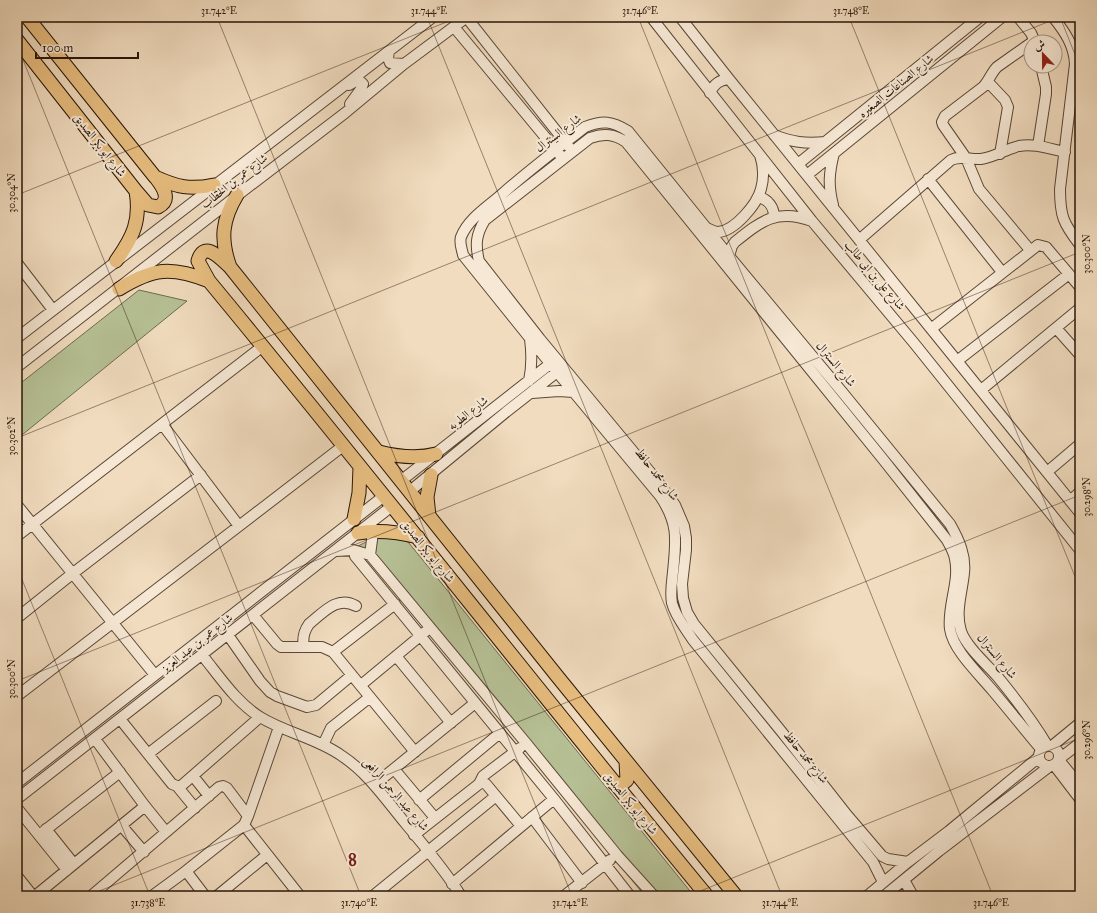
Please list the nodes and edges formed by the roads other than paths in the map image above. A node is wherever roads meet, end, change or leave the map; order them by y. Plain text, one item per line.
1 (27, 17) edge
2 (433, 17) edge
3 (467, 17) edge
4 (651, 17) edge
5 (680, 17) edge
6 (980, 17) edge
7 (1002, 17) edge
8 (1018, 17) edge
9 (1053, 17) edge
10 (454, 27) junction
11 (36, 29) junction
12 (1028, 34) edge
13 (18, 41) edge
14 (1023, 49) edge
15 (389, 51) junction
16 (404, 64) junction
17 (1077, 71) edge
18 (1043, 74) edge
19 (729, 79) junction
20 (988, 82) junction
21 (526, 92) junction
22 (710, 93) junction
23 (331, 95) junction
24 (1075, 100) edge
25 (515, 101) junction
26 (345, 113) junction
27 (774, 135) junction
28 (566, 142) junction
29 (825, 142) junction
30 (1038, 146) junction
31 (556, 150) junction
32 (573, 151) junction
33 (1065, 152) junction
34 (760, 153) junction
35 (834, 153) junction
36 (1000, 154) junction
37 (966, 158) junction
38 (564, 159) junction
39 (798, 164) junction
40 (656, 173) junction
41 (807, 175) junction
42 (155, 177) junction
43 (928, 179) junction
44 (514, 184) junction
45 (214, 186) junction
46 (136, 191) junction
47 (520, 192) junction
48 (237, 195) junction
49 (675, 196) junction
50 (758, 198) junction
51 (834, 209) junction
52 (774, 217) junction
53 (812, 221) junction
54 (705, 226) junction
55 (730, 228) junction
56 (739, 239) junction
57 (859, 240) junction
58 (1079, 242) edge
59 (1030, 250) junction
60 (729, 256) junction
61 (116, 261) junction
62 (17, 263) edge
63 (230, 267) junction
64 (1002, 272) junction
65 (1069, 274) junction
66 (209, 281) junction
67 (1080, 287) edge
68 (118, 289) junction
69 (1080, 308) edge
70 (52, 310) junction
71 (931, 328) junction
72 (1056, 328) junction
73 (17, 338) edge
74 (530, 339) junction
75 (263, 346) junction
76 (1080, 355) edge
77 (957, 361) junction
78 (17, 367) edge
79 (554, 368) junction
80 (530, 381) junction
81 (981, 390) junction
82 (573, 392) junction
83 (530, 394) junction
84 (162, 424) junction
85 (1080, 444) edge
86 (343, 446) junction
87 (379, 452) junction
88 (436, 454) junction
89 (902, 466) junction
90 (360, 467) junction
91 (427, 470) junction
92 (893, 472) junction
93 (1047, 472) junction
94 (201, 476) junction
95 (402, 480) junction
96 (410, 491) junction
97 (1080, 492) edge
98 (924, 493) junction
99 (914, 498) junction
100 (1070, 500) junction
101 (388, 501) junction
102 (17, 505) edge
103 (1080, 513) edge
104 (429, 516) junction
105 (356, 517) junction
106 (32, 524) junction
107 (239, 526) junction
108 (366, 530) junction
109 (17, 536) edge
110 (418, 537) junction
111 (1080, 550) edge
112 (336, 551) junction
113 (370, 556) junction
114 (72, 574) junction
115 (262, 591) junction
116 (272, 601) junction
117 (395, 604) junction
118 (356, 606) dead end
119 (253, 615) junction
120 (17, 618) edge
121 (112, 623) junction
122 (430, 628) junction
123 (228, 635) junction
124 (420, 636) junction
125 (304, 647) junction
126 (334, 652) junction
127 (202, 655) junction
128 (396, 656) junction
129 (982, 658) junction
130 (973, 666) junction
131 (155, 675) junction
132 (352, 675) junction
133 (361, 685) junction
134 (17, 696) edge
135 (370, 697) junction
136 (216, 701) dead end
137 (475, 703) junction
138 (260, 717) junction
139 (120, 719) junction
140 (1033, 722) junction
141 (451, 723) junction
142 (1080, 723) edge
143 (279, 727) junction
144 (1026, 730) junction
145 (500, 733) junction
146 (777, 734) junction
147 (95, 738) junction
148 (526, 743) junction
149 (1080, 743) edge
150 (323, 745) junction
151 (1045, 749) junction
152 (415, 752) junction
153 (515, 752) junction
154 (148, 754) junction
155 (49, 759) junction
156 (626, 761) junction
157 (1056, 763) junction
158 (57, 768) junction
159 (394, 769) junction
160 (120, 772) junction
161 (193, 776) junction
162 (17, 783) edge
163 (614, 783) junction
164 (479, 784) junction
165 (374, 785) junction
166 (177, 786) junction
167 (1077, 786) edge
168 (653, 793) junction
169 (209, 796) junction
170 (496, 796) junction
171 (1080, 798) edge
172 (554, 799) junction
173 (17, 800) edge
174 (419, 800) junction
175 (145, 806) junction
176 (17, 808) edge
177 (195, 808) junction
178 (638, 813) junction
179 (532, 817) junction
180 (435, 818) junction
181 (246, 821) junction
182 (121, 825) junction
183 (521, 826) junction
184 (42, 832) junction
185 (166, 832) junction
186 (414, 834) junction
187 (952, 835) junction
188 (428, 851) junction
189 (144, 852) junction
190 (267, 855) junction
191 (617, 855) junction
192 (908, 862) junction
193 (605, 864) junction
194 (70, 867) junction
195 (186, 872) junction
196 (17, 876) edge
197 (904, 880) junction
198 (454, 882) junction
199 (883, 882) junction
200 (582, 883) junction
201 (158, 894) edge
202 (222, 894) edge
203 (889, 894) edge
204 (34, 896) edge
205 (91, 896) edge
206 (205, 896) edge
207 (300, 896) edge
208 (373, 896) edge
209 (461, 896) edge
210 (467, 896) edge
211 (564, 896) edge
212 (630, 896) edge
213 (654, 896) edge
214 (706, 896) edge
215 (736, 896) edge
216 (867, 896) edge
217 (913, 896) edge

1 - 11 main road, شارع ابو بكر الصديق
2 - 15 street, شارع عمر بن الخطاب
3 - 10 street, شارع عمر بن الخطاب
3 - 21 street
4 - 22 street, شارع على بن ابى طالب
5 - 19 street, شارع على بن ابى طالب
6 - 29 street, شارع الصناعات الصغيره
7 - 35 street, شارع الصناعات الصغيره
8 - 12 street
9 - 17 street
10 - 16 street, شارع عمر بن الخطاب
10 - 25 street
11 - 13 main road
11 - 42 main road, شارع ابو بكر الصديق
13 - 46 main road, شارع ابو بكر الصديق
14 - 20 street
15 - 16 street
15 - 23 street, شارع عمر بن الخطاب
16 - 26 street, شارع عمر بن الخطاب
17 - 24 street
18 - 30 street
19 - 22 street
19 - 27 street, شارع على بن ابى طالب
20 - 36 street
20 - 37 street
21 - 25 street
21 - 28 street
22 - 34 street, شارع على بن ابى طالب
23 - 26 street
23 - 45 street, شارع عمر بن الخطاب
24 - 33 street
25 - 31 street
26 - 48 street, شارع عمر بن الخطاب
27 - 29 street
27 - 39 street, شارع على بن ابى طالب
28 - 31 street, شارع السنترال
28 - 32 street
28 - 40 street, شارع السنترال
29 - 39 street, شارع الصناعات الصغيره
30 - 33 street
30 - 36 street
31 - 38 street
31 - 44 street, شارع السنترال
32 - 38 street, شارع السنترال
32 - 40 street, شارع السنترال
33 - 58 street
34 - 50 street
34 - 53 street, شارع على بن ابى طالب
35 - 41 street, شارع الصناعات الصغيره
35 - 51 street
36 - 37 street
37 - 43 street
37 - 59 street
38 - 47 street, شارع السنترال
39 - 41 street, شارع على بن ابى طالب
40 - 49 street, شارع السنترال
41 - 51 street, شارع على بن ابى طالب
42 - 45 main road, شارع ابو بكر الصديق
42 - 46 main road, شارع ابو بكر الصديق
43 - 57 street
43 - 64 street
44 - 47 street
44 - 74 street, شارع محمد حافظ
45 - 61 street, شارع عمر بن الخطاب
46 - 61 main road
47 - 146 street, شارع محمد حافظ
48 - 63 main road, شارع ابو بكر الصديق
48 - 68 street, شارع عمر بن الخطاب
49 - 54 street, شارع السنترال
49 - 92 street, شارع السنترال
50 - 52 street
50 - 55 street
51 - 57 street, شارع على بن ابى طالب
52 - 53 street
52 - 56 street
53 - 111 street, شارع على بن ابى طالب
54 - 55 street
54 - 60 street, شارع السنترال
55 - 56 street
56 - 60 street
57 - 71 street, شارع على بن ابى طالب
59 - 64 street
59 - 65 street
60 - 89 street, شارع السنترال
61 - 70 street, شارع عمر بن الخطاب
62 - 70 street
63 - 66 main road, شارع ابو بكر الصديق
63 - 87 main road, شارع ابو بكر الصديق
64 - 71 street
65 - 67 street
65 - 77 street
66 - 68 main road
66 - 75 main road, شارع ابو بكر الصديق
68 - 78 street, شارع عمر بن الخطاب
69 - 72 street
70 - 73 street, شارع عمر بن الخطاب
71 - 77 street, شارع على بن ابى طالب
72 - 76 street
72 - 81 street
74 - 79 street, شارع محمد حافظ
74 - 80 street
75 - 84 street
75 - 86 main road, شارع ابو بكر الصديق
77 - 81 street, شارع على بن ابى طالب
79 - 80 street, شارع الطوبه
79 - 82 street, شارع محمد حافظ
79 - 83 street, شارع الطوبه
80 - 88 street, شارع الطوبه
81 - 93 street, شارع على بن ابى طالب
82 - 83 street
82 - 146 street, شارع محمد حافظ
83 - 91 street, شارع الطوبه
84 - 94 street
84 - 106 street
85 - 93 street
86 - 90 main road, شارع ابو بكر الصديق
86 - 107 street
87 - 88 main road
87 - 95 main road, شارع ابو بكر الصديق
88 - 91 street, شارع الطوبه
89 - 92 street
89 - 98 street, شارع السنترال
90 - 101 main road, شارع ابو بكر الصديق
90 - 105 main road
91 - 95 street, شارع الطوبه
91 - 96 street, شارع الطوبه
91 - 104 main road
92 - 99 street, شارع السنترال
93 - 100 street, شارع على بن ابى طالب
94 - 107 street
94 - 114 street
95 - 96 main road, شارع ابو بكر الصديق
96 - 104 main road, شارع ابو بكر الصديق
97 - 100 street
98 - 99 street
98 - 129 street, شارع السنترال
99 - 130 street, شارع السنترال
100 - 103 street, شارع على بن ابى طالب
101 - 105 street, شارع عمر بن عبد العزيز
101 - 108 street, شارع عمر بن عبد العزيز
101 - 110 main road, شارع ابو بكر الصديق
102 - 106 street
104 - 156 main road, شارع ابو بكر الصديق
105 - 108 street
105 - 115 street, شارع عمر بن عبد العزيز
106 - 109 street
106 - 114 street
107 - 121 street
108 - 110 main road
108 - 112 street, شارع عمر بن عبد العزيز
108 - 113 street
110 - 163 main road, شارع ابو بكر الصديق
112 - 113 street
112 - 116 street, شارع عمر بن عبد العزيز
113 - 117 street
113 - 122 street
114 - 120 street
114 - 121 street
115 - 116 street
115 - 131 street, شارع عمر بن عبد العزيز
116 - 119 street, شارع عمر بن عبد العزيز
117 - 124 street
117 - 126 street
118 - 125 street
119 - 123 street, شارع عمر بن عبد العزيز
119 - 125 street
121 - 131 street
121 - 134 street
122 - 124 street
122 - 148 street
123 - 127 street, شارع عمر بن عبد العزيز
123 - 132 street
124 - 128 street
124 - 137 street
125 - 126 street
126 - 132 street
127 - 138 street, شارع عبد الرحمن الرافعى
127 - 139 street, شارع عمر بن عبد العزيز
128 - 133 street
128 - 141 street
129 - 130 street
129 - 140 street, شارع السنترال
130 - 144 street, شارع السنترال
131 - 155 street, شارع عمر بن عبد العزيز
132 - 133 street
133 - 135 street
135 - 150 street
135 - 152 street
136 - 154 street
137 - 141 street
137 - 145 street
138 - 143 street, شارع عبد الرحمن الرافعى
138 - 161 street
139 - 147 street, شارع عمر بن عبد العزيز
139 - 154 street
140 - 144 street
140 - 151 street, شارع السنترال
141 - 152 street
142 - 151 street
143 - 150 street, شارع عبد الرحمن الرافعى
143 - 181 street
144 - 151 street, شارع السنترال
145 - 153 street
145 - 174 street
146 - 192 street, شارع محمد حافظ
146 - 199 street, شارع محمد حافظ
147 - 158 street, شارع عمر بن عبد العزيز
147 - 160 street
148 - 153 street
148 - 191 street
149 - 157 street
150 - 165 street, شارع عبد الرحمن الرافعى
151 - 157 street
151 - 157 street
151 - 187 street
152 - 159 street
153 - 164 street
153 - 172 street
154 - 166 street
155 - 158 street
155 - 162 street, شارع عمر بن عبد العزيز
156 - 163 main road
156 - 168 main road, شارع ابو بكر الصديق
157 - 167 street
157 - 187 street
158 - 173 street, شارع عمر بن عبد العزيز
159 - 165 street
159 - 174 street
160 - 175 street
160 - 184 street
161 - 166 street
161 - 169 street
163 - 178 main road, شارع ابو بكر الصديق
164 - 170 street
164 - 180 street
165 - 186 street, شارع عبد الرحمن الرافعى
166 - 177 street
167 - 171 street
168 - 178 main road
168 - 215 main road, شارع ابو بكر الصديق
169 - 177 street
169 - 181 street
170 - 183 street
170 - 188 street
172 - 179 street
172 - 193 street
174 - 180 street
175 - 182 street
175 - 185 street
176 - 184 street
177 - 185 street
178 - 214 main road, شارع ابو بكر الصديق
179 - 183 street
179 - 200 street
180 - 186 street
181 - 190 street
181 - 195 street
182 - 189 street
182 - 194 street
183 - 198 street
184 - 194 street
185 - 189 street
186 - 188 street, شارع عبد الرحمن الرافعى
187 - 192 street
187 - 197 street
188 - 198 street, شارع عبد الرحمن الرافعى
188 - 208 street
189 - 205 street
190 - 202 street
190 - 207 street
191 - 193 street
191 - 213 street
192 - 199 street
193 - 200 street
193 - 212 street
194 - 204 street
195 - 201 street
195 - 206 street
196 - 204 street
197 - 203 street
197 - 217 street
198 - 209 street, شارع عبد الرحمن الرافعى
198 - 210 street
199 - 216 street
200 - 211 street

